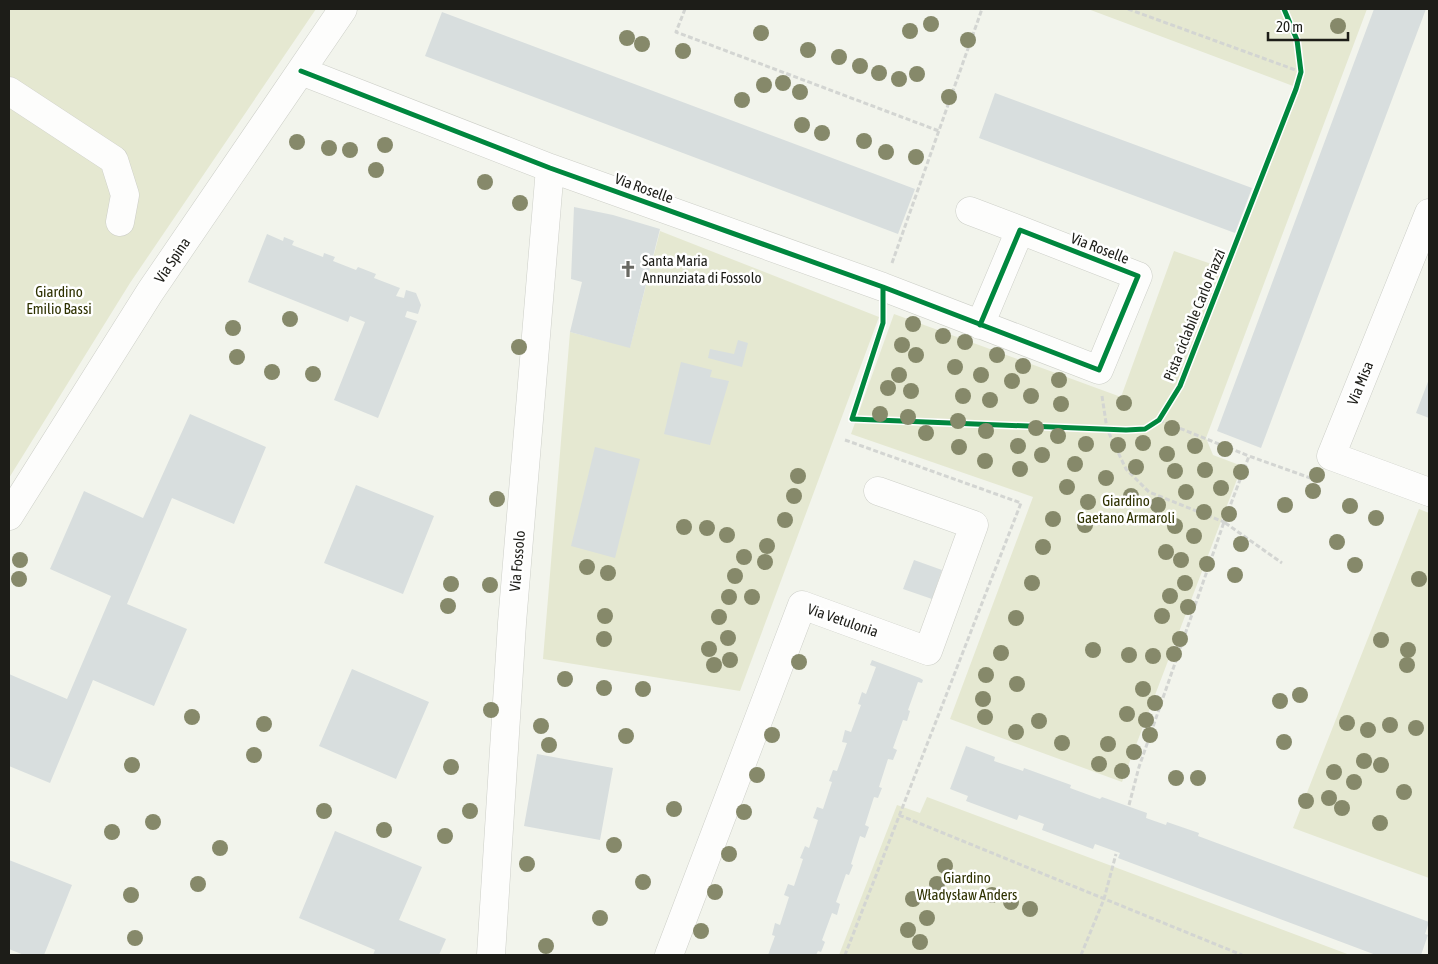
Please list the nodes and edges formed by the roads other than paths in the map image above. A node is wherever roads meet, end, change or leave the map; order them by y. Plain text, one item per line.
1 (343, 9) edge
2 (302, 71) junction
3 (9, 91) edge
4 (550, 168) junction
5 (970, 211) dead end
6 (1429, 213) edge
7 (120, 222) dead end
8 (1020, 230) junction
9 (980, 325) junction
10 (878, 491) dead end
11 (1429, 492) edge
12 (9, 516) edge
13 (491, 955) edge
14 (670, 955) edge

1 - 2 street, Via Spina
2 - 4 street, Via Roselle
2 - 12 street, Via Spina
3 - 7 street
4 - 9 street, Via Roselle
4 - 13 street, Via Fossolo
5 - 8 street, Via Roselle
6 - 11 street, Via Misa
8 - 9 street
8 - 9 street, Via Roselle
10 - 14 street, Via Vetulonia

